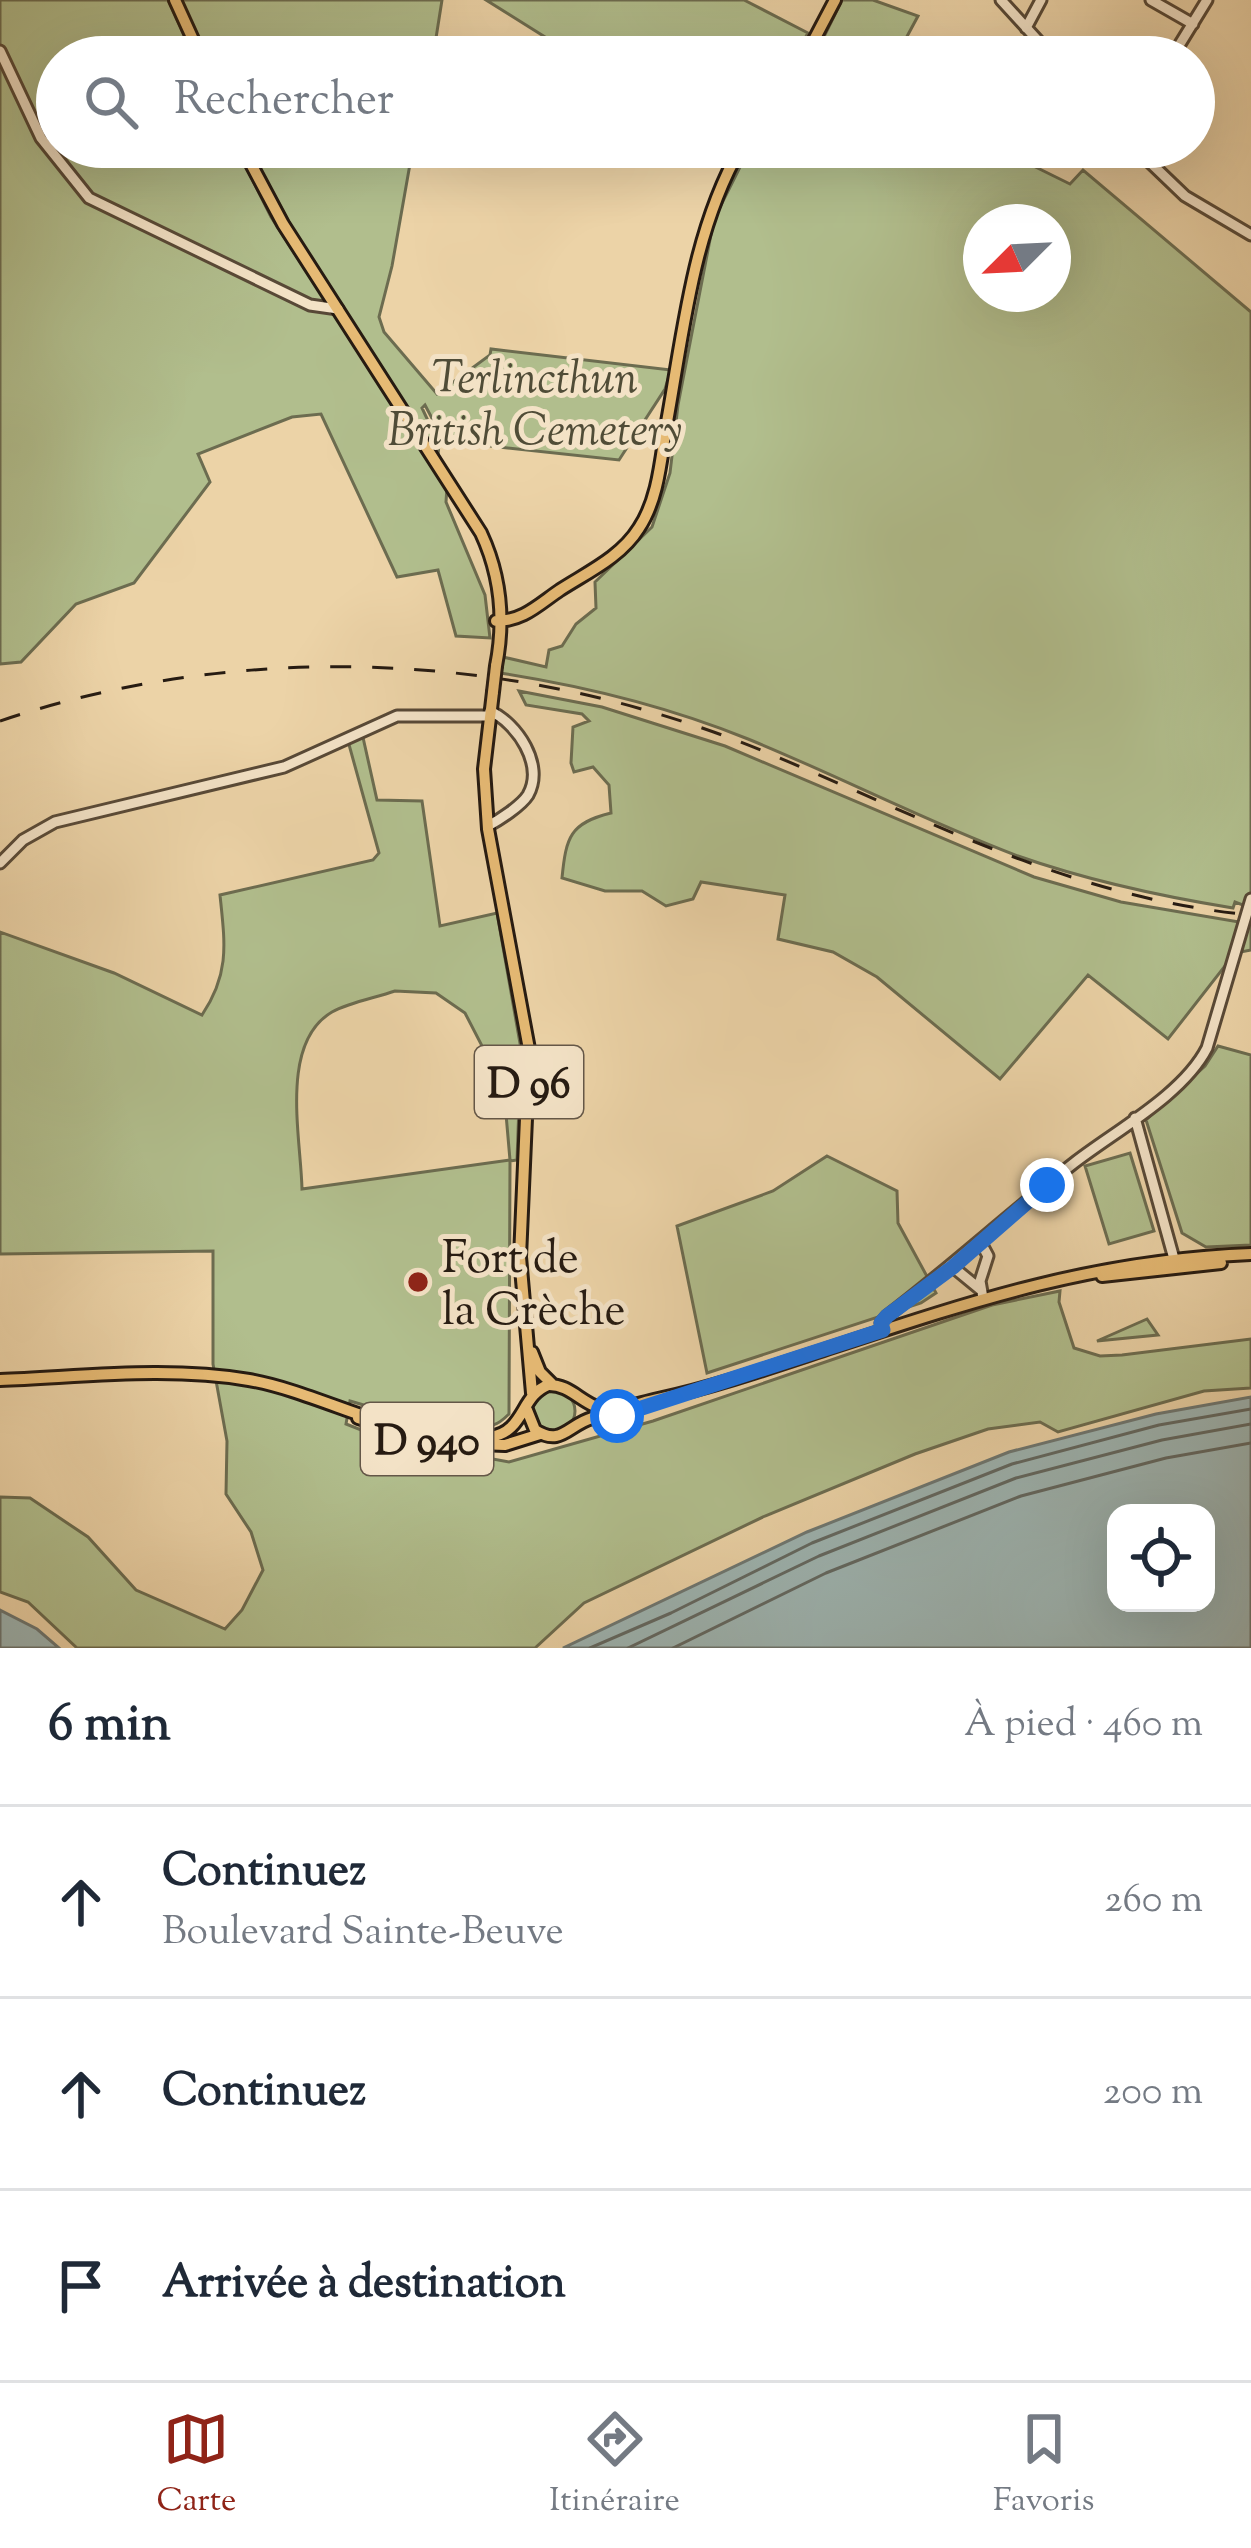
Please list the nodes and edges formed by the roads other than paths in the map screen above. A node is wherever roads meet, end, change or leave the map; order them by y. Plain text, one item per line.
1 (175, 0) edge
2 (835, 0) edge
3 (1001, 0) edge
4 (1041, 0) edge
5 (1151, 0) edge
6 (1207, 0) edge
7 (1193, 24) junction
8 (1026, 28) junction
9 (191, 36) edge
10 (816, 36) edge
11 (1033, 36) edge
12 (1185, 36) edge
13 (0, 51) edge
14 (36, 129) edge
15 (62, 168) edge
16 (253, 168) edge
17 (730, 168) edge
18 (1156, 168) edge
19 (1251, 235) edge
20 (338, 309) junction
21 (497, 603) junction
22 (537, 606) junction
23 (498, 621) junction
24 (490, 714) junction
25 (488, 826) junction
26 (0, 863) edge
27 (1251, 899) edge
28 (1135, 1118) junction
29 (982, 1243) junction
30 (1251, 1257) edge
31 (1175, 1263) junction
32 (953, 1267) junction
33 (521, 1282) junction
34 (982, 1294) junction
35 (883, 1330) junction
36 (0, 1380) edge
37 (552, 1384) junction
38 (576, 1397) junction
39 (666, 1397) junction
40 (319, 1401) junction
41 (529, 1402) junction
42 (576, 1426) junction
43 (540, 1434) junction

1 - 9 main road
2 - 10 main road
3 - 8 street
4 - 8 street
5 - 7 street
6 - 7 street
7 - 12 street
8 - 11 street
13 - 14 street
15 - 20 street
16 - 20 main road, D 96
17 - 22 main road
18 - 19 street
20 - 21 main road, D 96
21 - 22 main road
21 - 23 main road, D 96
22 - 23 main road
23 - 24 main road, D 96, bridge
24 - 25 main road, D 96
24 - 25 street
24 - 26 street
25 - 33 main road, D 96
27 - 28 street
28 - 29 street
28 - 31 street
29 - 32 street
29 - 34 street
30 - 31 main road
31 - 34 main road
32 - 34 street
32 - 35 street
33 - 37 main road, D 96
33 - 41 main road, D 96
34 - 35 main road
35 - 39 main road
36 - 40 main road, D 940
37 - 38 main road
37 - 41 main road
38 - 39 main road
38 - 42 main road
39 - 42 main road
40 - 41 main road, D 940
40 - 43 main road, D 940
41 - 43 main road
42 - 43 main road

